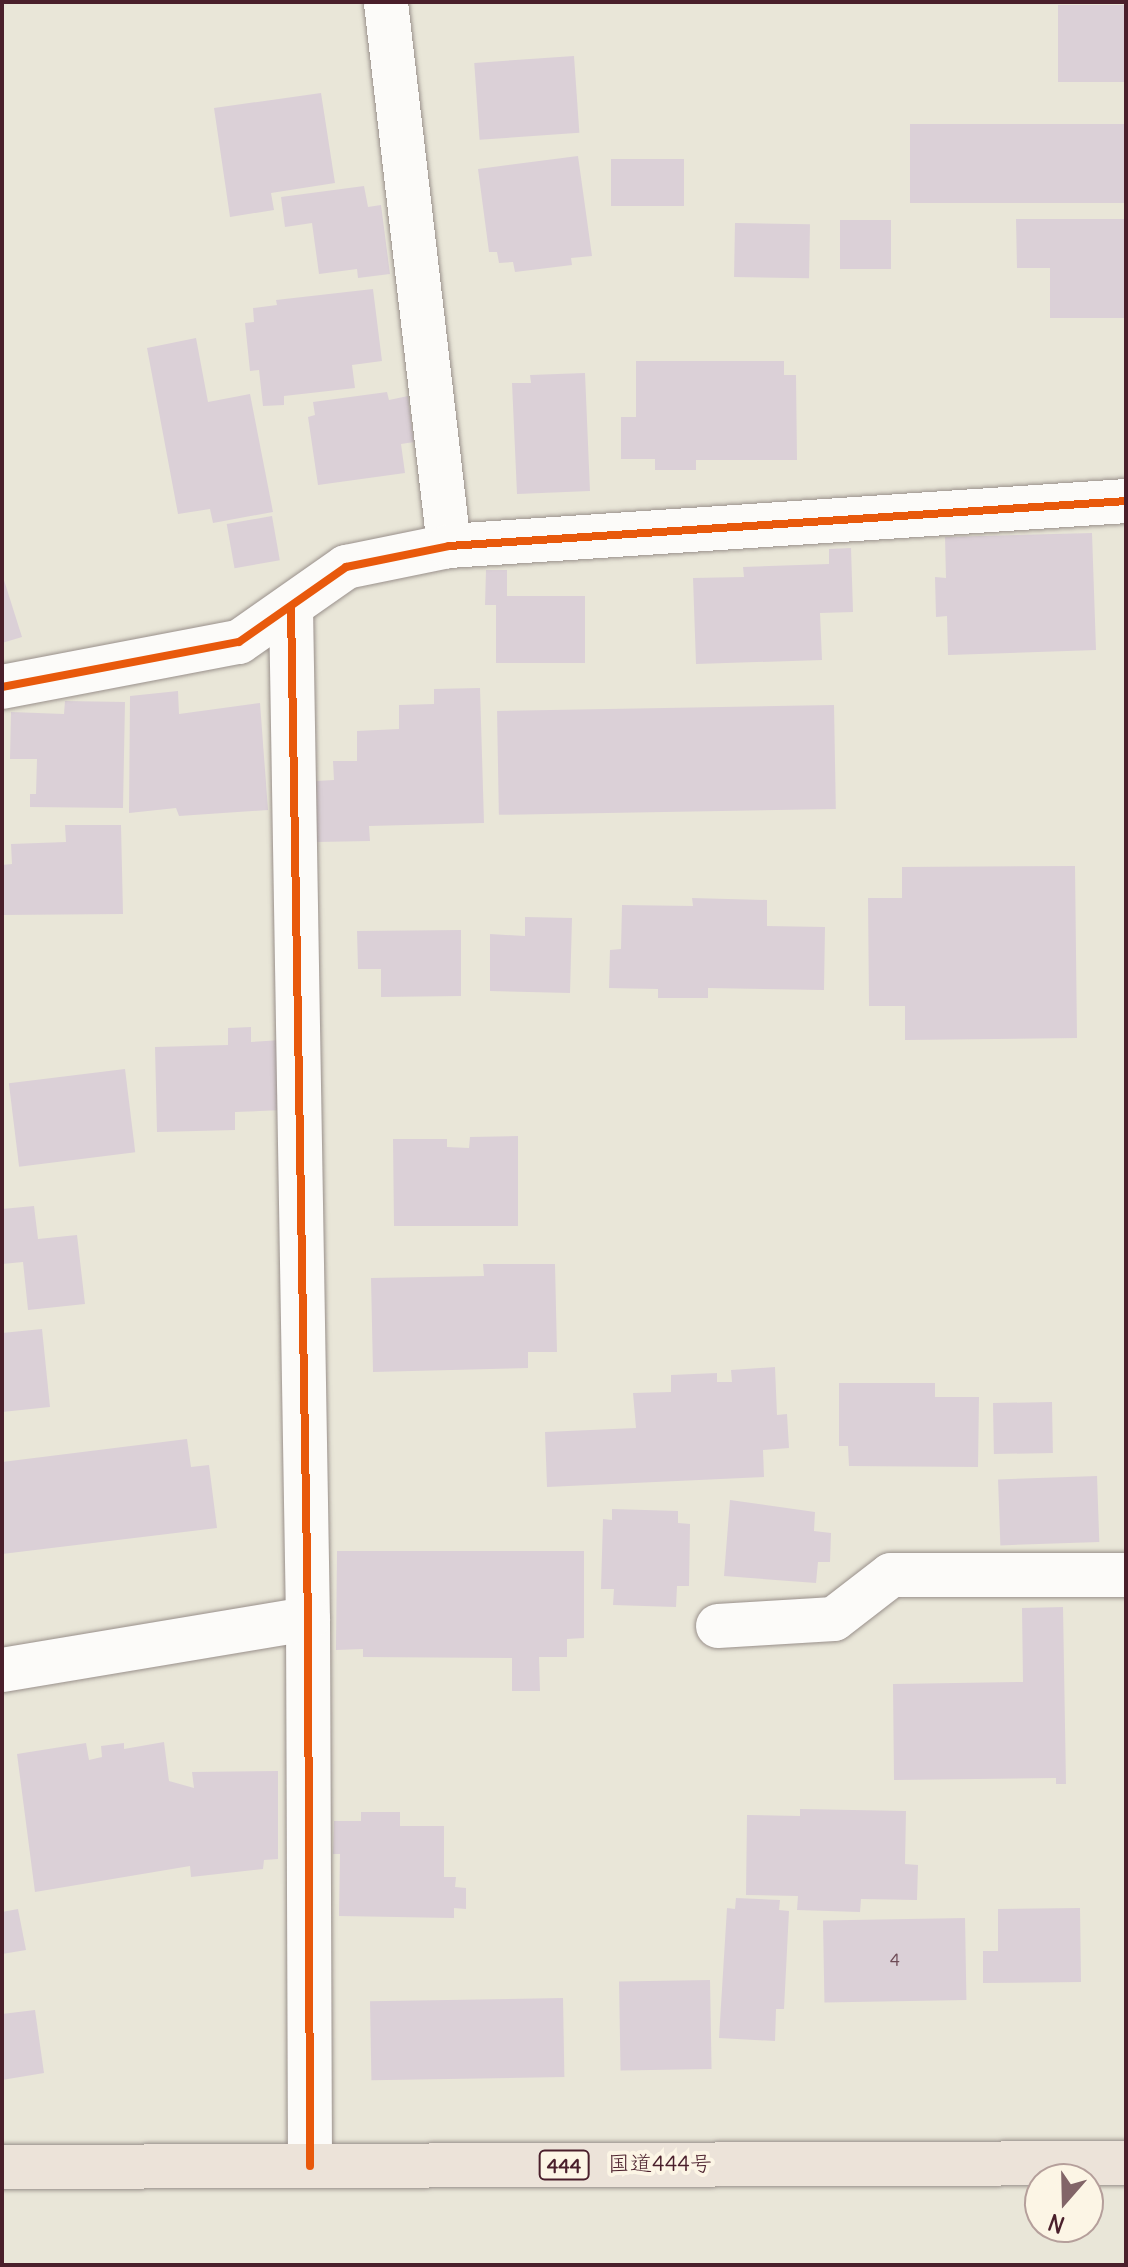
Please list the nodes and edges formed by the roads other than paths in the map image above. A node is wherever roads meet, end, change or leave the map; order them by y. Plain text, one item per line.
1 (386, 3) edge
2 (1126, 501) edge
3 (449, 546) junction
4 (291, 607) junction
5 (2, 687) edge
6 (1126, 1575) edge
7 (308, 1619) junction
8 (718, 1626) dead end
9 (2, 1670) edge
10 (1126, 2163) edge
11 (310, 2166) junction
12 (2, 2167) edge

1 - 3 street
2 - 3 street
3 - 4 street
4 - 5 street
4 - 7 street
6 - 8 street
7 - 9 street
7 - 11 street
10 - 11 highway, 国道444号 / 444
11 - 12 highway, 国道444号 / 444

